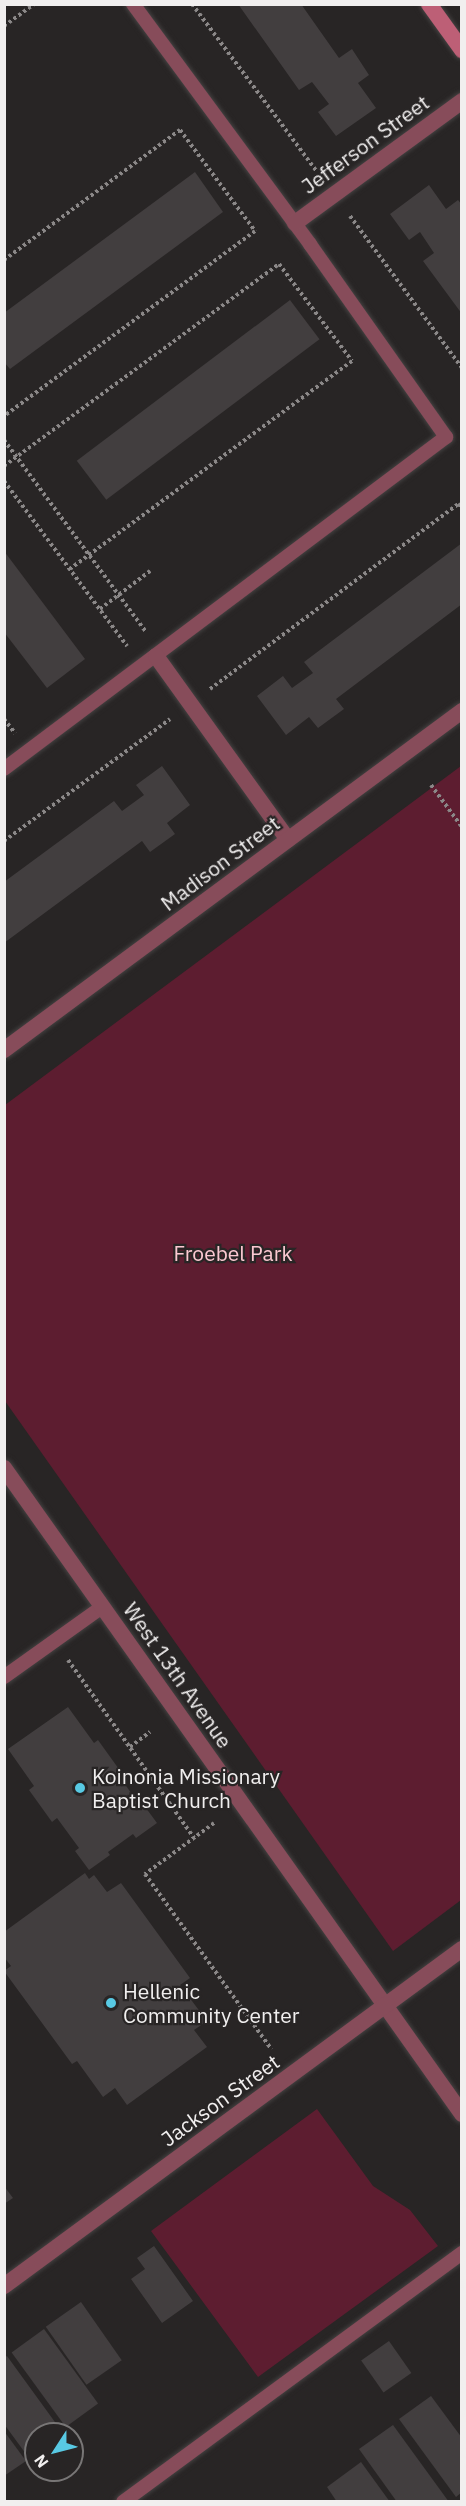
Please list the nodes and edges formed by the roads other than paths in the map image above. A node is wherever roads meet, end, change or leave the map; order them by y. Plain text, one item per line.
1 (133, 4) edge
2 (429, 4) edge
3 (462, 50) edge
4 (462, 101) edge
5 (295, 223) junction
6 (156, 656) junction
7 (462, 711) edge
8 (4, 769) edge
9 (288, 840) junction
10 (4, 1050) edge
11 (4, 1468) edge
12 (102, 1606) junction
13 (4, 1677) edge
14 (462, 1949) edge
15 (385, 2005) junction
16 (462, 2114) edge
17 (462, 2253) edge
18 (4, 2286) edge
19 (123, 2502) edge

1 - 5 lane
2 - 3 main road
4 - 5 street, Jefferson Street
5 - 6 lane
6 - 8 lane
6 - 9 street
7 - 9 street, Madison Street
9 - 10 street, Madison Street
11 - 12 street, West 13th Avenue
12 - 13 lane
12 - 15 street, West 13th Avenue
14 - 15 street, Jackson Street
15 - 16 street, West 13th Avenue
15 - 18 street, Jackson Street
17 - 19 lane

